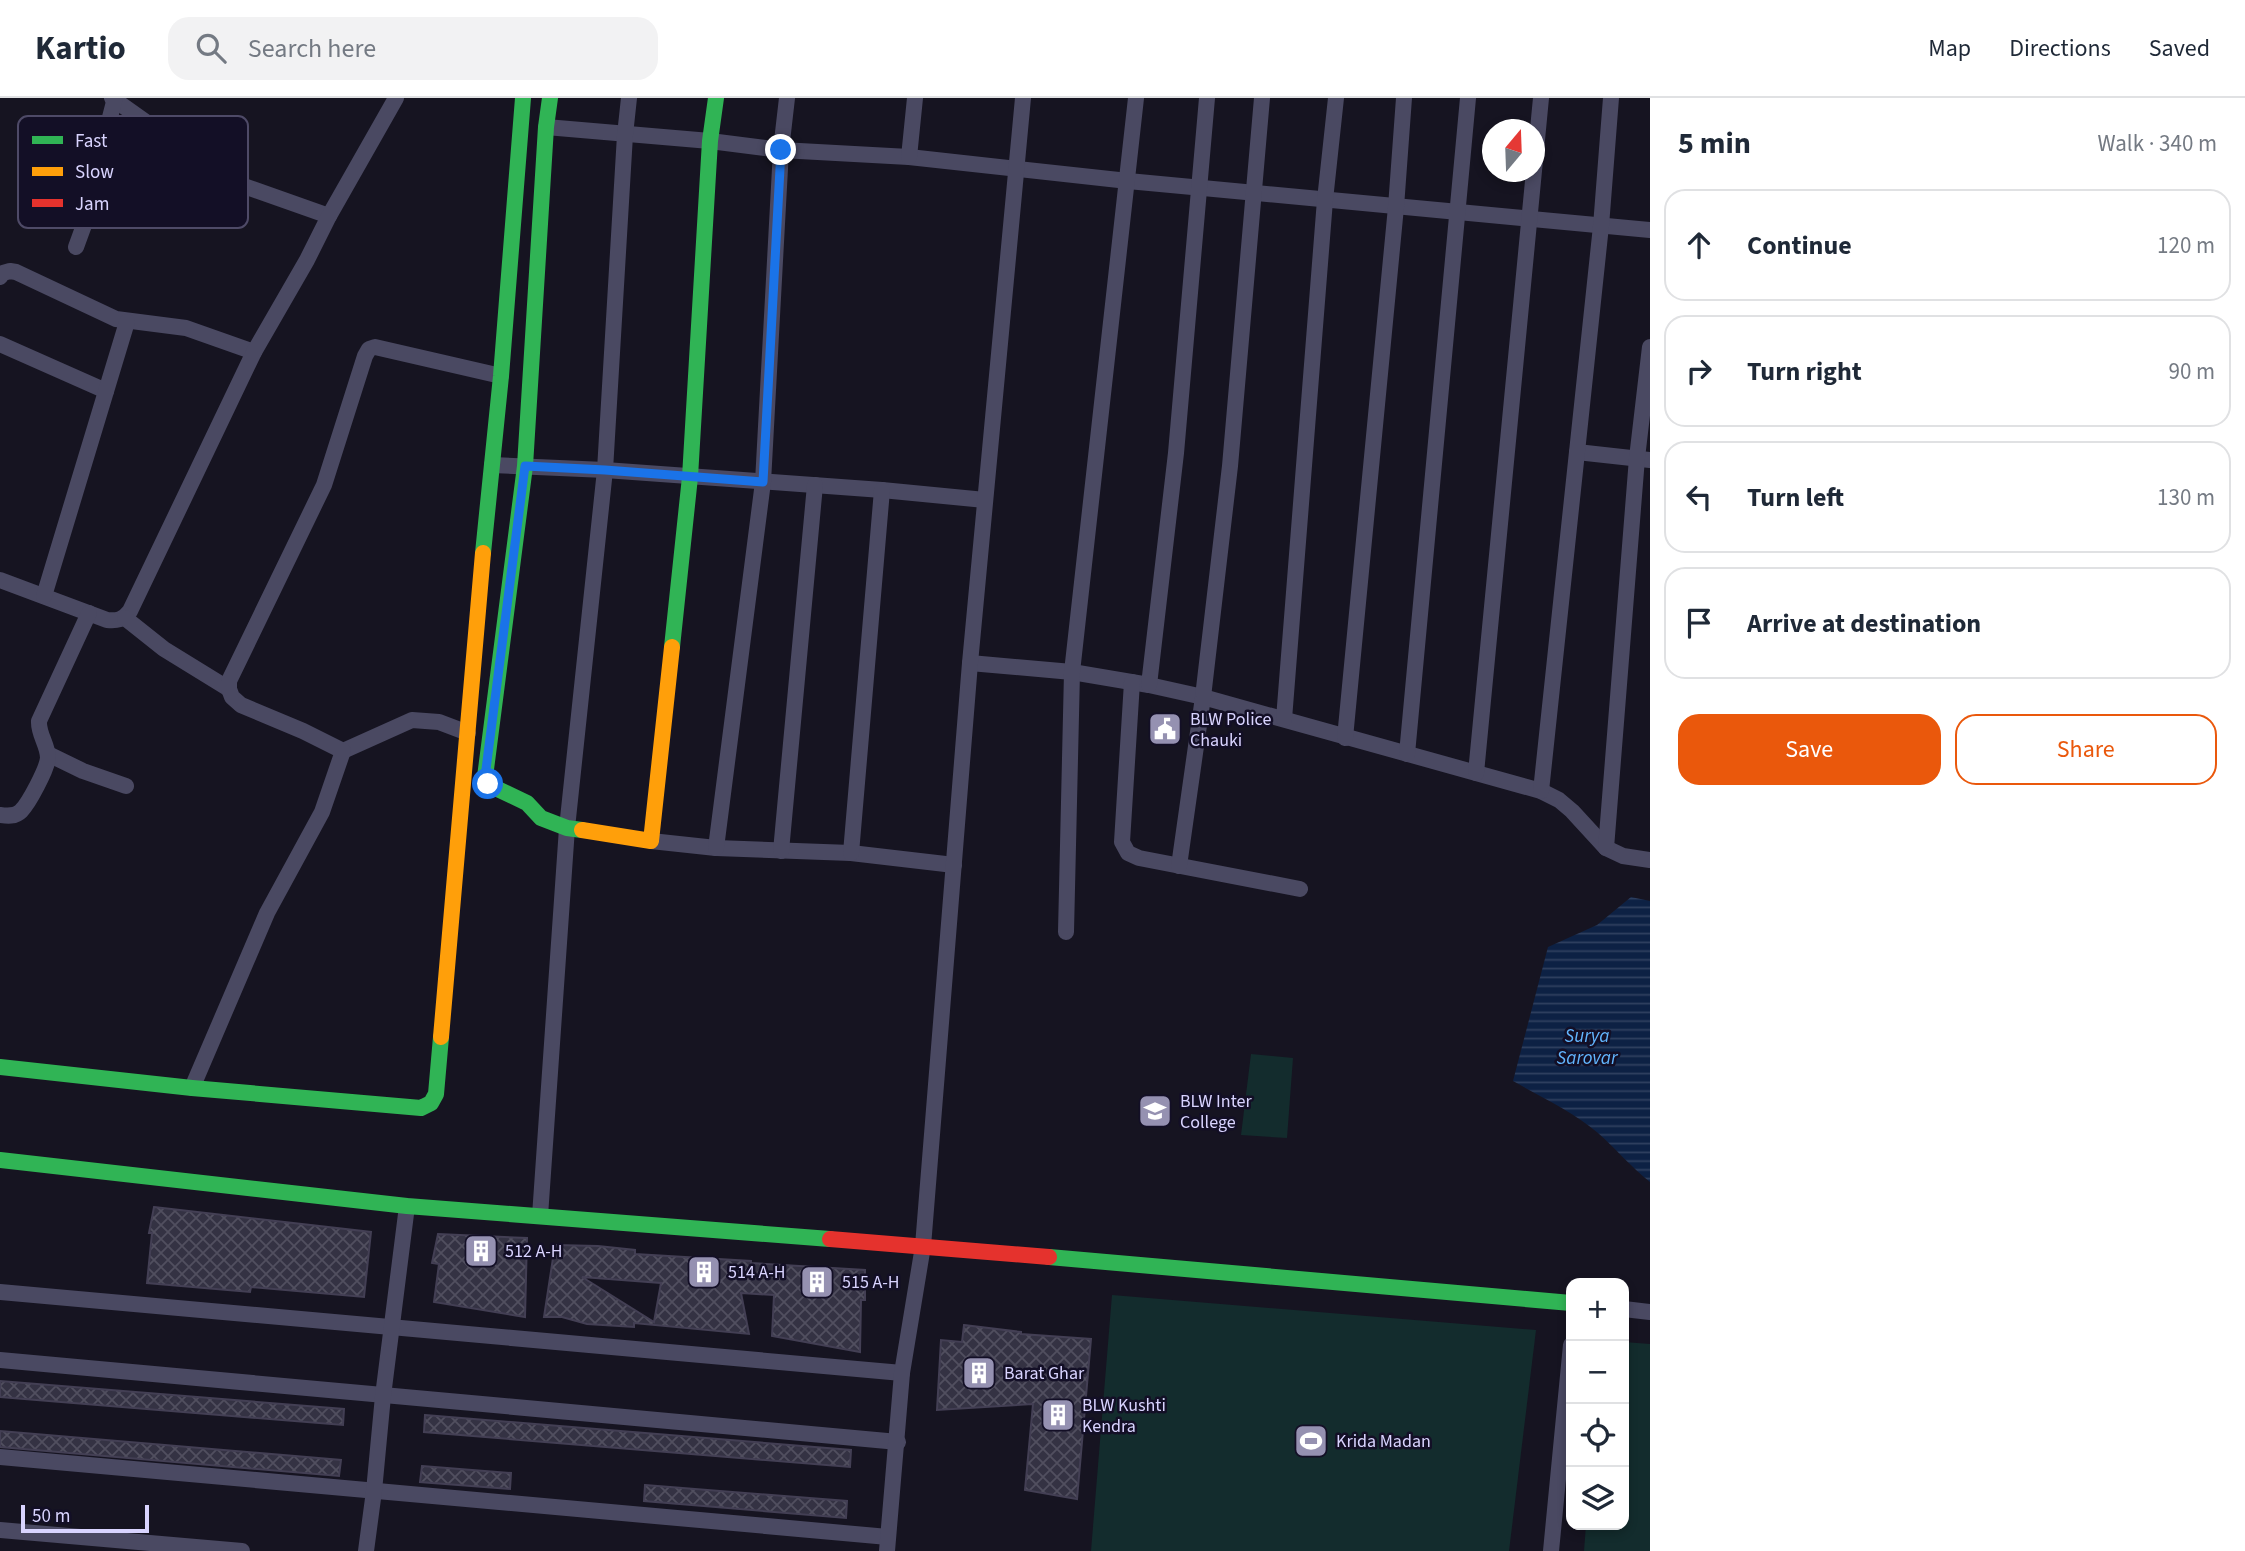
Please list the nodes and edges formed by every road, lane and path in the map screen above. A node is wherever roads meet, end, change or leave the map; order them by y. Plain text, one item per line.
1 (396, 98) edge
2 (523, 98) edge
3 (550, 98) edge
4 (629, 98) edge
5 (716, 98) edge
6 (787, 98) edge
7 (915, 98) edge
8 (1023, 98) edge
9 (1136, 98) edge
10 (1206, 98) edge
11 (1262, 98) edge
12 (1336, 98) edge
13 (1404, 98) edge
14 (1468, 98) edge
15 (1541, 98) edge
16 (1611, 98) edge
17 (114, 99) edge
18 (138, 116) edge
19 (546, 127) junction
20 (625, 135) junction
21 (710, 141) junction
22 (781, 150) junction
23 (909, 157) junction
24 (1016, 169) junction
25 (1128, 181) junction
26 (248, 187) edge
27 (1199, 188) junction
28 (1254, 193) junction
29 (1325, 200) junction
30 (1396, 207) junction
31 (1458, 212) junction
32 (329, 216) junction
33 (1531, 219) junction
34 (1601, 226) junction
35 (83, 228) edge
36 (1650, 230) edge
37 (76, 247) dead end
38 (0, 277) edge
39 (127, 322) junction
40 (0, 344) edge
41 (1650, 347) edge
42 (254, 352) junction
43 (501, 376) junction
44 (106, 391) junction
45 (1577, 452) junction
46 (1644, 459) edge
47 (492, 466) junction
48 (525, 466) junction
49 (605, 470) junction
50 (690, 477) junction
51 (763, 482) junction
52 (814, 485) junction
53 (882, 490) junction
54 (985, 500) junction
55 (0, 580) edge
56 (44, 596) junction
57 (89, 613) junction
58 (125, 618) junction
59 (970, 663) junction
60 (1072, 672) junction
61 (1140, 683) junction
62 (229, 689) junction
63 (1203, 697) junction
64 (1284, 719) junction
65 (468, 733) junction
66 (1345, 738) junction
67 (343, 751) junction
68 (48, 754) junction
69 (1407, 754) junction
70 (1476, 773) junction
71 (126, 786) dead end
72 (1541, 791) junction
73 (0, 815) edge
74 (567, 828) junction
75 (651, 841) junction
76 (716, 848) junction
77 (1606, 848) junction
78 (781, 851) junction
79 (851, 853) junction
80 (1650, 860) edge
81 (954, 865) junction
82 (1179, 866) junction
83 (1300, 889) dead end
84 (1066, 932) dead end
85 (0, 1067) edge
86 (192, 1088) junction
87 (0, 1160) edge
88 (407, 1206) junction
89 (540, 1216) junction
90 (923, 1246) junction
91 (0, 1292) edge
92 (1566, 1303) edge
93 (1629, 1310) edge
94 (1650, 1312) edge
95 (391, 1327) junction
96 (0, 1360) edge
97 (902, 1373) junction
98 (383, 1396) junction
99 (1566, 1396) edge
100 (898, 1442) junction
101 (0, 1457) edge
102 (374, 1491) junction
103 (0, 1530) edge
104 (887, 1544) edge
105 (242, 1551) edge
106 (366, 1551) edge
107 (1551, 1551) edge

1 - 32 street
2 - 43 street
3 - 19 street
4 - 20 street
5 - 21 street
6 - 22 street
7 - 23 street
8 - 24 street
9 - 25 street
10 - 27 street
11 - 28 street
12 - 29 street
13 - 30 street
14 - 31 street
15 - 33 street
16 - 34 street
17 - 18 street
19 - 20 street
19 - 48 street
20 - 21 street
20 - 49 street
21 - 22 street
21 - 50 street
22 - 23 street
22 - 51 street
23 - 24 street
24 - 25 street
24 - 54 street
25 - 27 street
25 - 60 street
26 - 32 street
27 - 28 street
27 - 61 street
28 - 29 street
28 - 63 street
29 - 30 street
29 - 64 street
30 - 31 street
30 - 66 street
31 - 33 street
31 - 69 street
32 - 42 street
33 - 34 street
33 - 70 street
34 - 36 street
34 - 45 street
35 - 37 street
38 - 39 street
39 - 42 street
39 - 44 street
40 - 44 street
41 - 46 street
42 - 58 street
43 - 47 street
43 - 62 street
44 - 56 street
45 - 46 street
45 - 72 street
46 - 77 street
47 - 48 street
47 - 65 street
48 - 49 street
48 - 74 street
49 - 50 street
49 - 74 street
50 - 51 street
50 - 75 street
51 - 52 street
51 - 76 street
52 - 53 street
52 - 78 street
53 - 54 street
53 - 79 street
54 - 59 street
55 - 56 street
56 - 57 street
57 - 58 street
57 - 68 street
58 - 62 street
59 - 60 street
59 - 81 street
60 - 61 street
60 - 84 street
61 - 63 street
61 - 82 street
62 - 67 street
63 - 64 street
63 - 82 street
64 - 66 street
65 - 67 street
65 - 86 street
66 - 69 street
67 - 86 street
68 - 71 street
68 - 73 street
69 - 70 street
70 - 72 street
72 - 77 street
74 - 75 street
74 - 89 street
75 - 76 street
76 - 78 street
77 - 80 street
78 - 79 street
79 - 81 street
81 - 90 street
82 - 83 street
85 - 86 street
87 - 88 street
88 - 89 street
88 - 95 street
89 - 90 street
90 - 92 street
90 - 97 street
91 - 95 street
93 - 94 street
95 - 97 street
95 - 98 street
96 - 98 street
97 - 100 street
98 - 100 street
98 - 102 street
99 - 107 street
100 - 104 street
101 - 102 street
102 - 104 street
102 - 106 street
103 - 105 street

